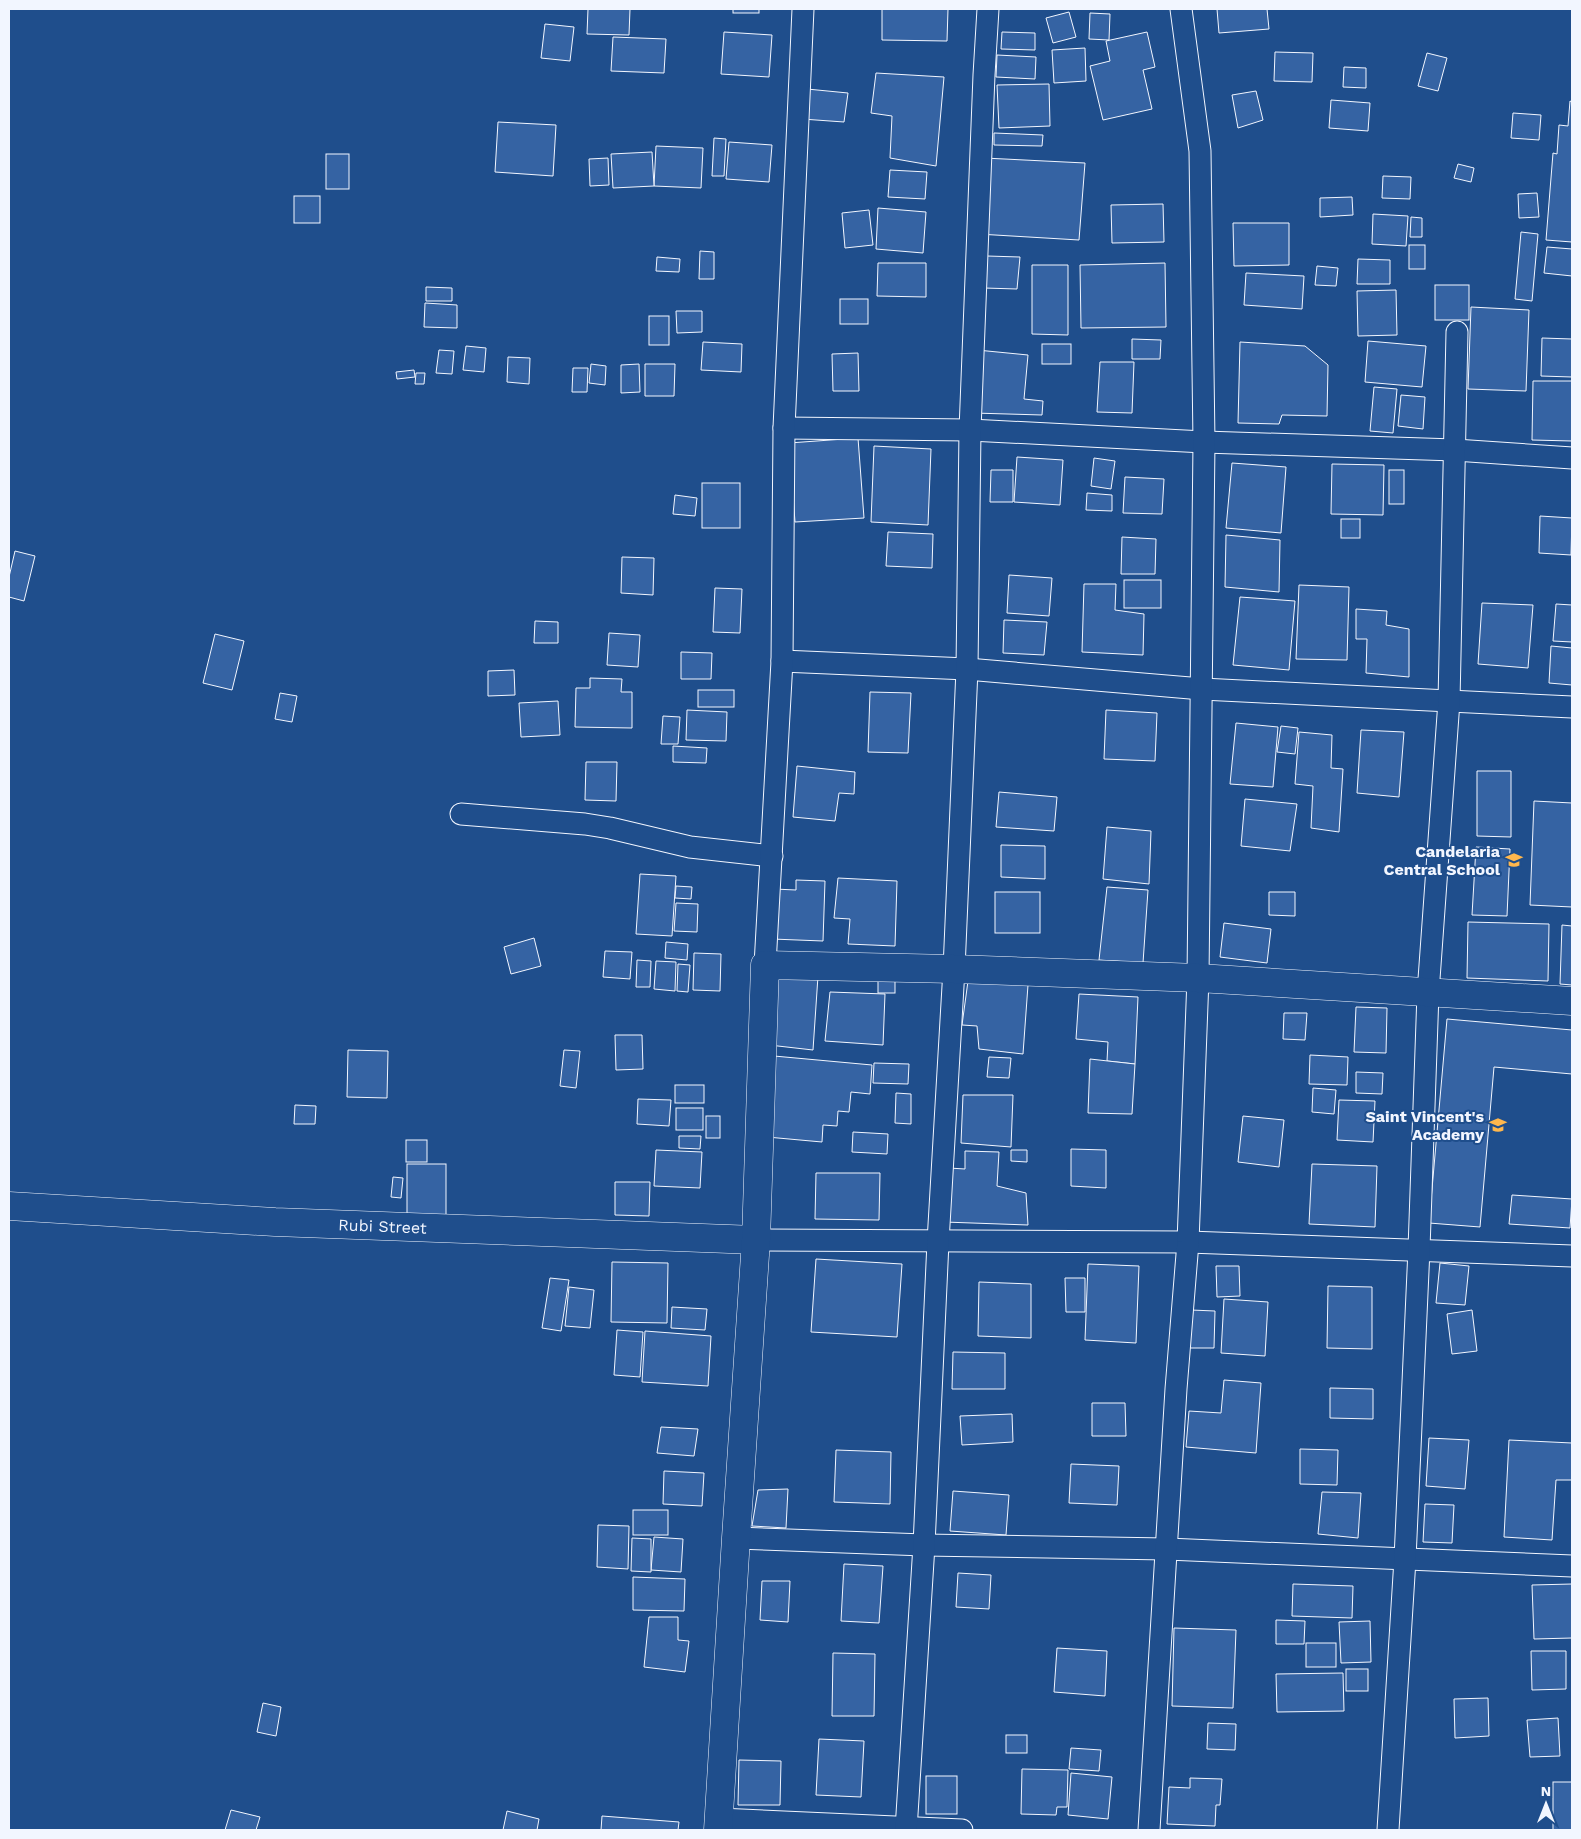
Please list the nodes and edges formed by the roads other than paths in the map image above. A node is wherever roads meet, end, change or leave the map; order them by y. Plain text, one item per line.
1 (803, 9) edge
2 (988, 9) edge
3 (1181, 9) edge
4 (1457, 332) dead end
5 (784, 428) junction
6 (970, 430) junction
7 (1204, 442) junction
8 (1455, 450) junction
9 (1572, 458) edge
10 (782, 661) junction
11 (966, 669) junction
12 (1202, 689) junction
13 (1449, 701) junction
14 (1572, 707) edge
15 (461, 814) dead end
16 (772, 856) junction
17 (765, 965) junction
18 (954, 969) junction
19 (1198, 978) junction
20 (1428, 993) junction
21 (1572, 1001) edge
22 (9, 1206) edge
23 (756, 1240) junction
24 (938, 1242) junction
25 (1188, 1242) junction
26 (1419, 1249) junction
27 (1572, 1256) edge
28 (736, 1538) junction
29 (924, 1545) junction
30 (1167, 1550) junction
31 (1405, 1560) junction
32 (1572, 1566) edge
33 (719, 1824) edge
34 (907, 1829) edge
35 (962, 1830) edge
36 (1149, 1830) edge
37 (1388, 1830) edge

1 - 5 street
2 - 6 street
3 - 7 street
4 - 8 street
5 - 6 street
5 - 10 street
6 - 7 street
6 - 11 street
7 - 8 street
7 - 12 street
8 - 9 street
8 - 13 street
10 - 11 street
10 - 16 street
11 - 12 street
11 - 18 street
12 - 13 street
12 - 19 street
13 - 14 street
13 - 20 street
15 - 16 street
16 - 17 street
17 - 18 street
17 - 23 street
18 - 19 street
18 - 24 street
19 - 20 street
19 - 25 street
20 - 21 street
20 - 26 street
22 - 23 street, Rubi Street
23 - 24 street
23 - 28 street
24 - 25 street
24 - 29 street
25 - 26 street
25 - 30 street
26 - 27 street
26 - 31 street
28 - 29 street
28 - 33 street
29 - 30 street
29 - 34 street
30 - 31 street
30 - 36 street
31 - 32 street
31 - 37 street
33 - 34 street
34 - 35 street

